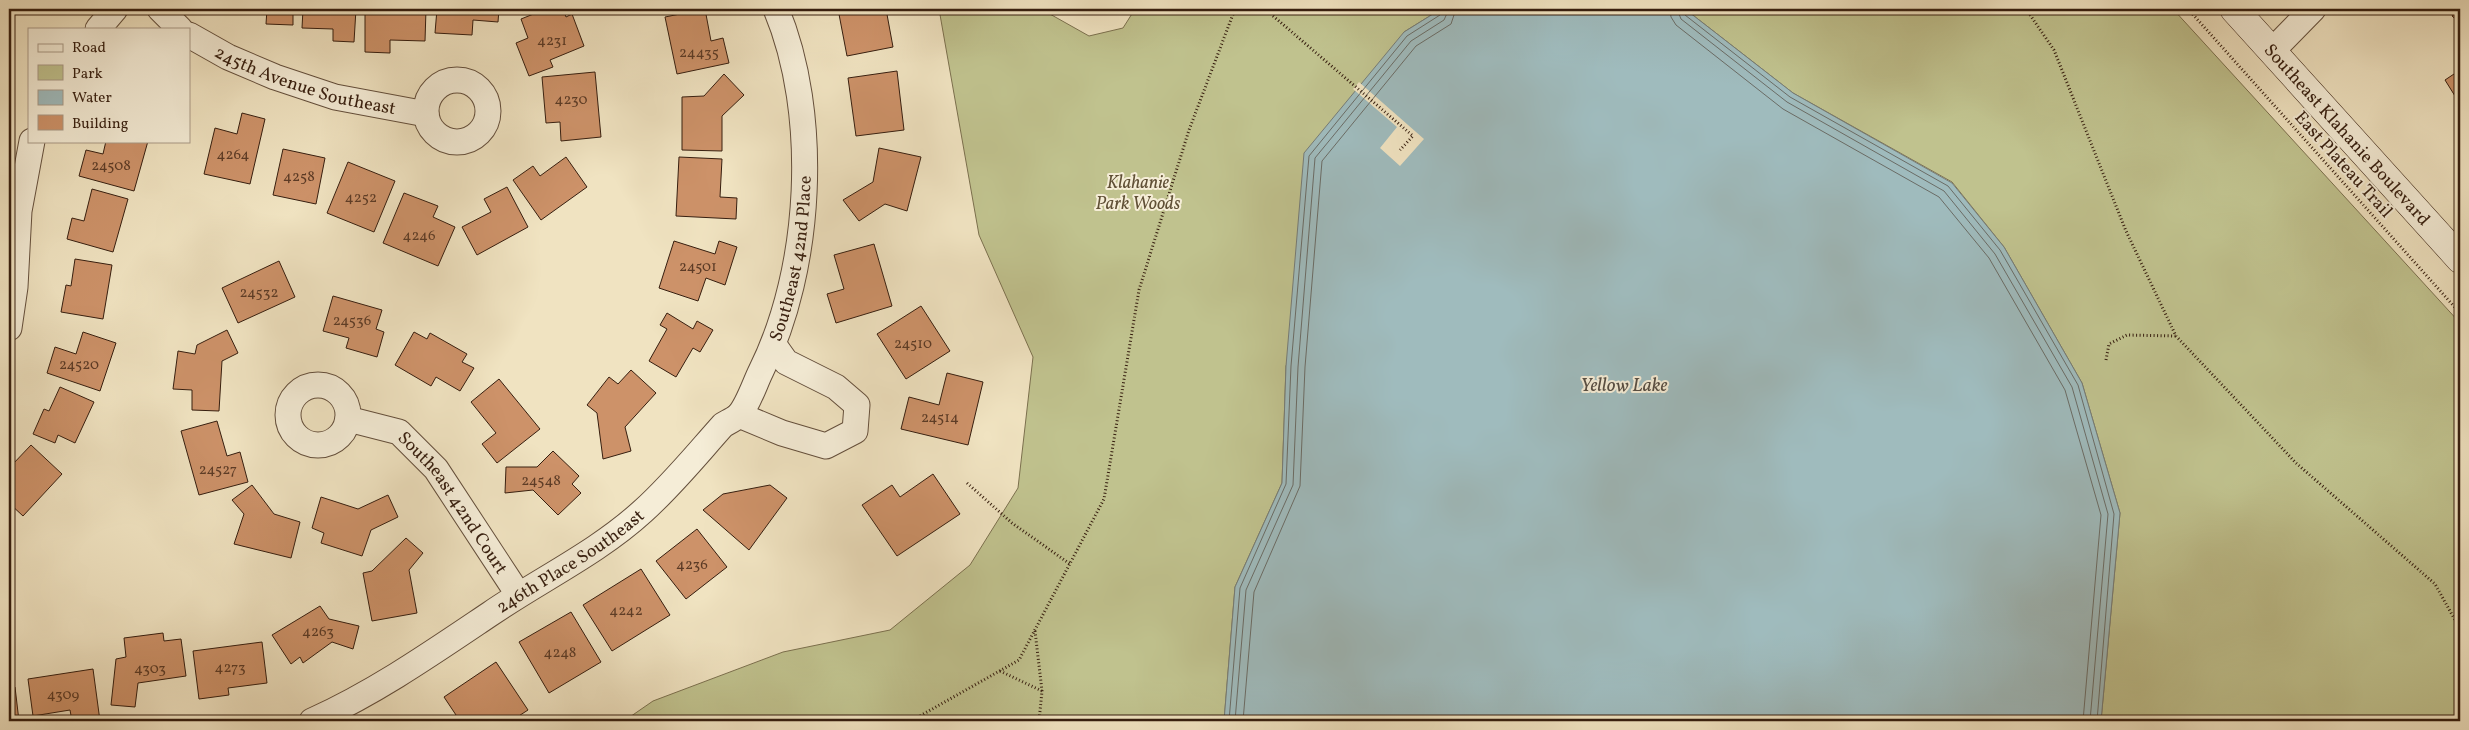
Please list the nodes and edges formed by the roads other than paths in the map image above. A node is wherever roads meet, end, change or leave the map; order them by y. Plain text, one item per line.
1 (115, 9) edge
2 (160, 9) edge
3 (776, 9) edge
4 (2234, 9) edge
5 (2313, 9) edge
6 (99, 28) edge
7 (179, 28) edge
8 (190, 36) edge
9 (2273, 50) junction
10 (426, 114) dead end
11 (32, 142) edge
12 (2460, 259) edge
13 (9, 328) edge
14 (774, 345) junction
15 (739, 415) junction
16 (348, 419) dead end
17 (518, 594) junction
18 (312, 721) edge

1 - 6 street
2 - 7 street
3 - 14 street, Southeast 42nd Place
4 - 9 street, Southeast Klahanie Boulevard
5 - 9 street
8 - 10 street, 245th Avenue Southeast
9 - 12 street, Southeast Klahanie Boulevard
11 - 13 street
14 - 15 street, 246th Place Southeast
14 - 15 street, Southeast 42nd Place
15 - 17 street, 246th Place Southeast
16 - 17 street, Southeast 42nd Court
17 - 18 street, 246th Place Southeast

